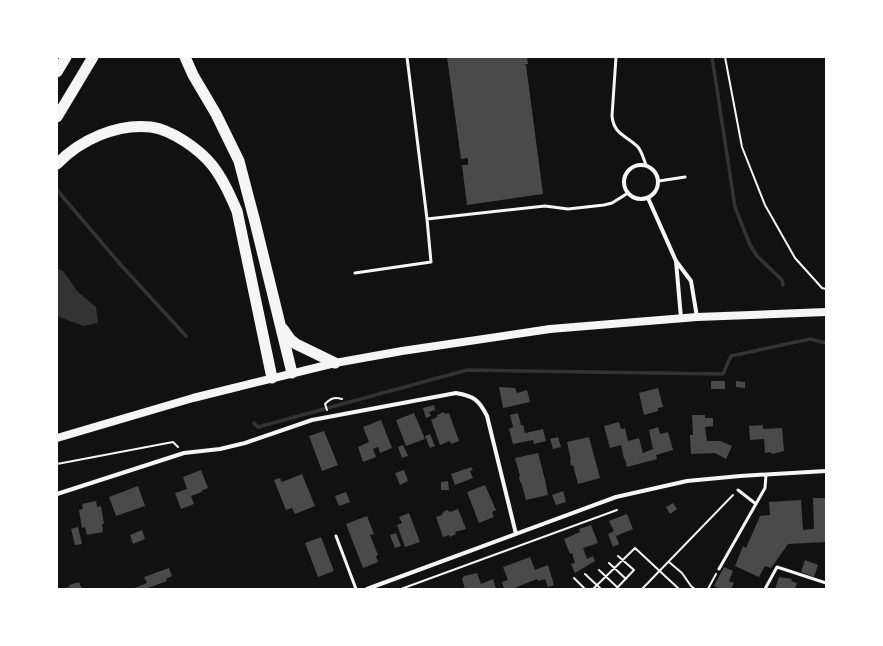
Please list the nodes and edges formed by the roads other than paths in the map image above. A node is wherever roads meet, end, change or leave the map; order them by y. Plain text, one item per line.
1 (66, 57) edge
2 (93, 57) edge
3 (185, 57) edge
4 (407, 57) edge
5 (616, 57) edge
6 (57, 72) edge
7 (57, 117) edge
8 (57, 164) edge
9 (646, 165) junction
10 (685, 177) dead end
11 (659, 181) junction
12 (628, 193) junction
13 (648, 198) junction
14 (427, 219) junction
15 (676, 261) junction
16 (355, 274) dead end
17 (826, 312) edge
18 (697, 317) junction
19 (680, 318) junction
20 (280, 325) junction
21 (335, 363) junction
22 (292, 373) junction
23 (272, 378) junction
24 (57, 438) edge
25 (826, 471) edge
26 (766, 475) junction
27 (738, 490) road end
28 (57, 494) edge
29 (756, 504) junction
30 (516, 534) junction
31 (336, 536) dead end
32 (719, 569) road end
33 (826, 583) edge
34 (356, 589) edge
35 (367, 589) edge
36 (765, 589) edge

1 - 6 highway
2 - 7 highway
3 - 20 highway
4 - 14 lane
5 - 9 lane
8 - 23 highway
9 - 11 street
9 - 12 street
10 - 11 lane
11 - 13 street
12 - 13 street
12 - 14 lane
13 - 15 street
14 - 16 lane
15 - 18 street
15 - 19 street
17 - 18 main road
18 - 19 main road
19 - 21 main road
20 - 21 highway
20 - 22 highway
21 - 22 main road
22 - 23 main road
23 - 24 main road
25 - 26 street
26 - 29 lane
26 - 30 street
27 - 29 lane
28 - 30 street
29 - 32 lane
30 - 35 street
31 - 34 lane
33 - 36 lane

